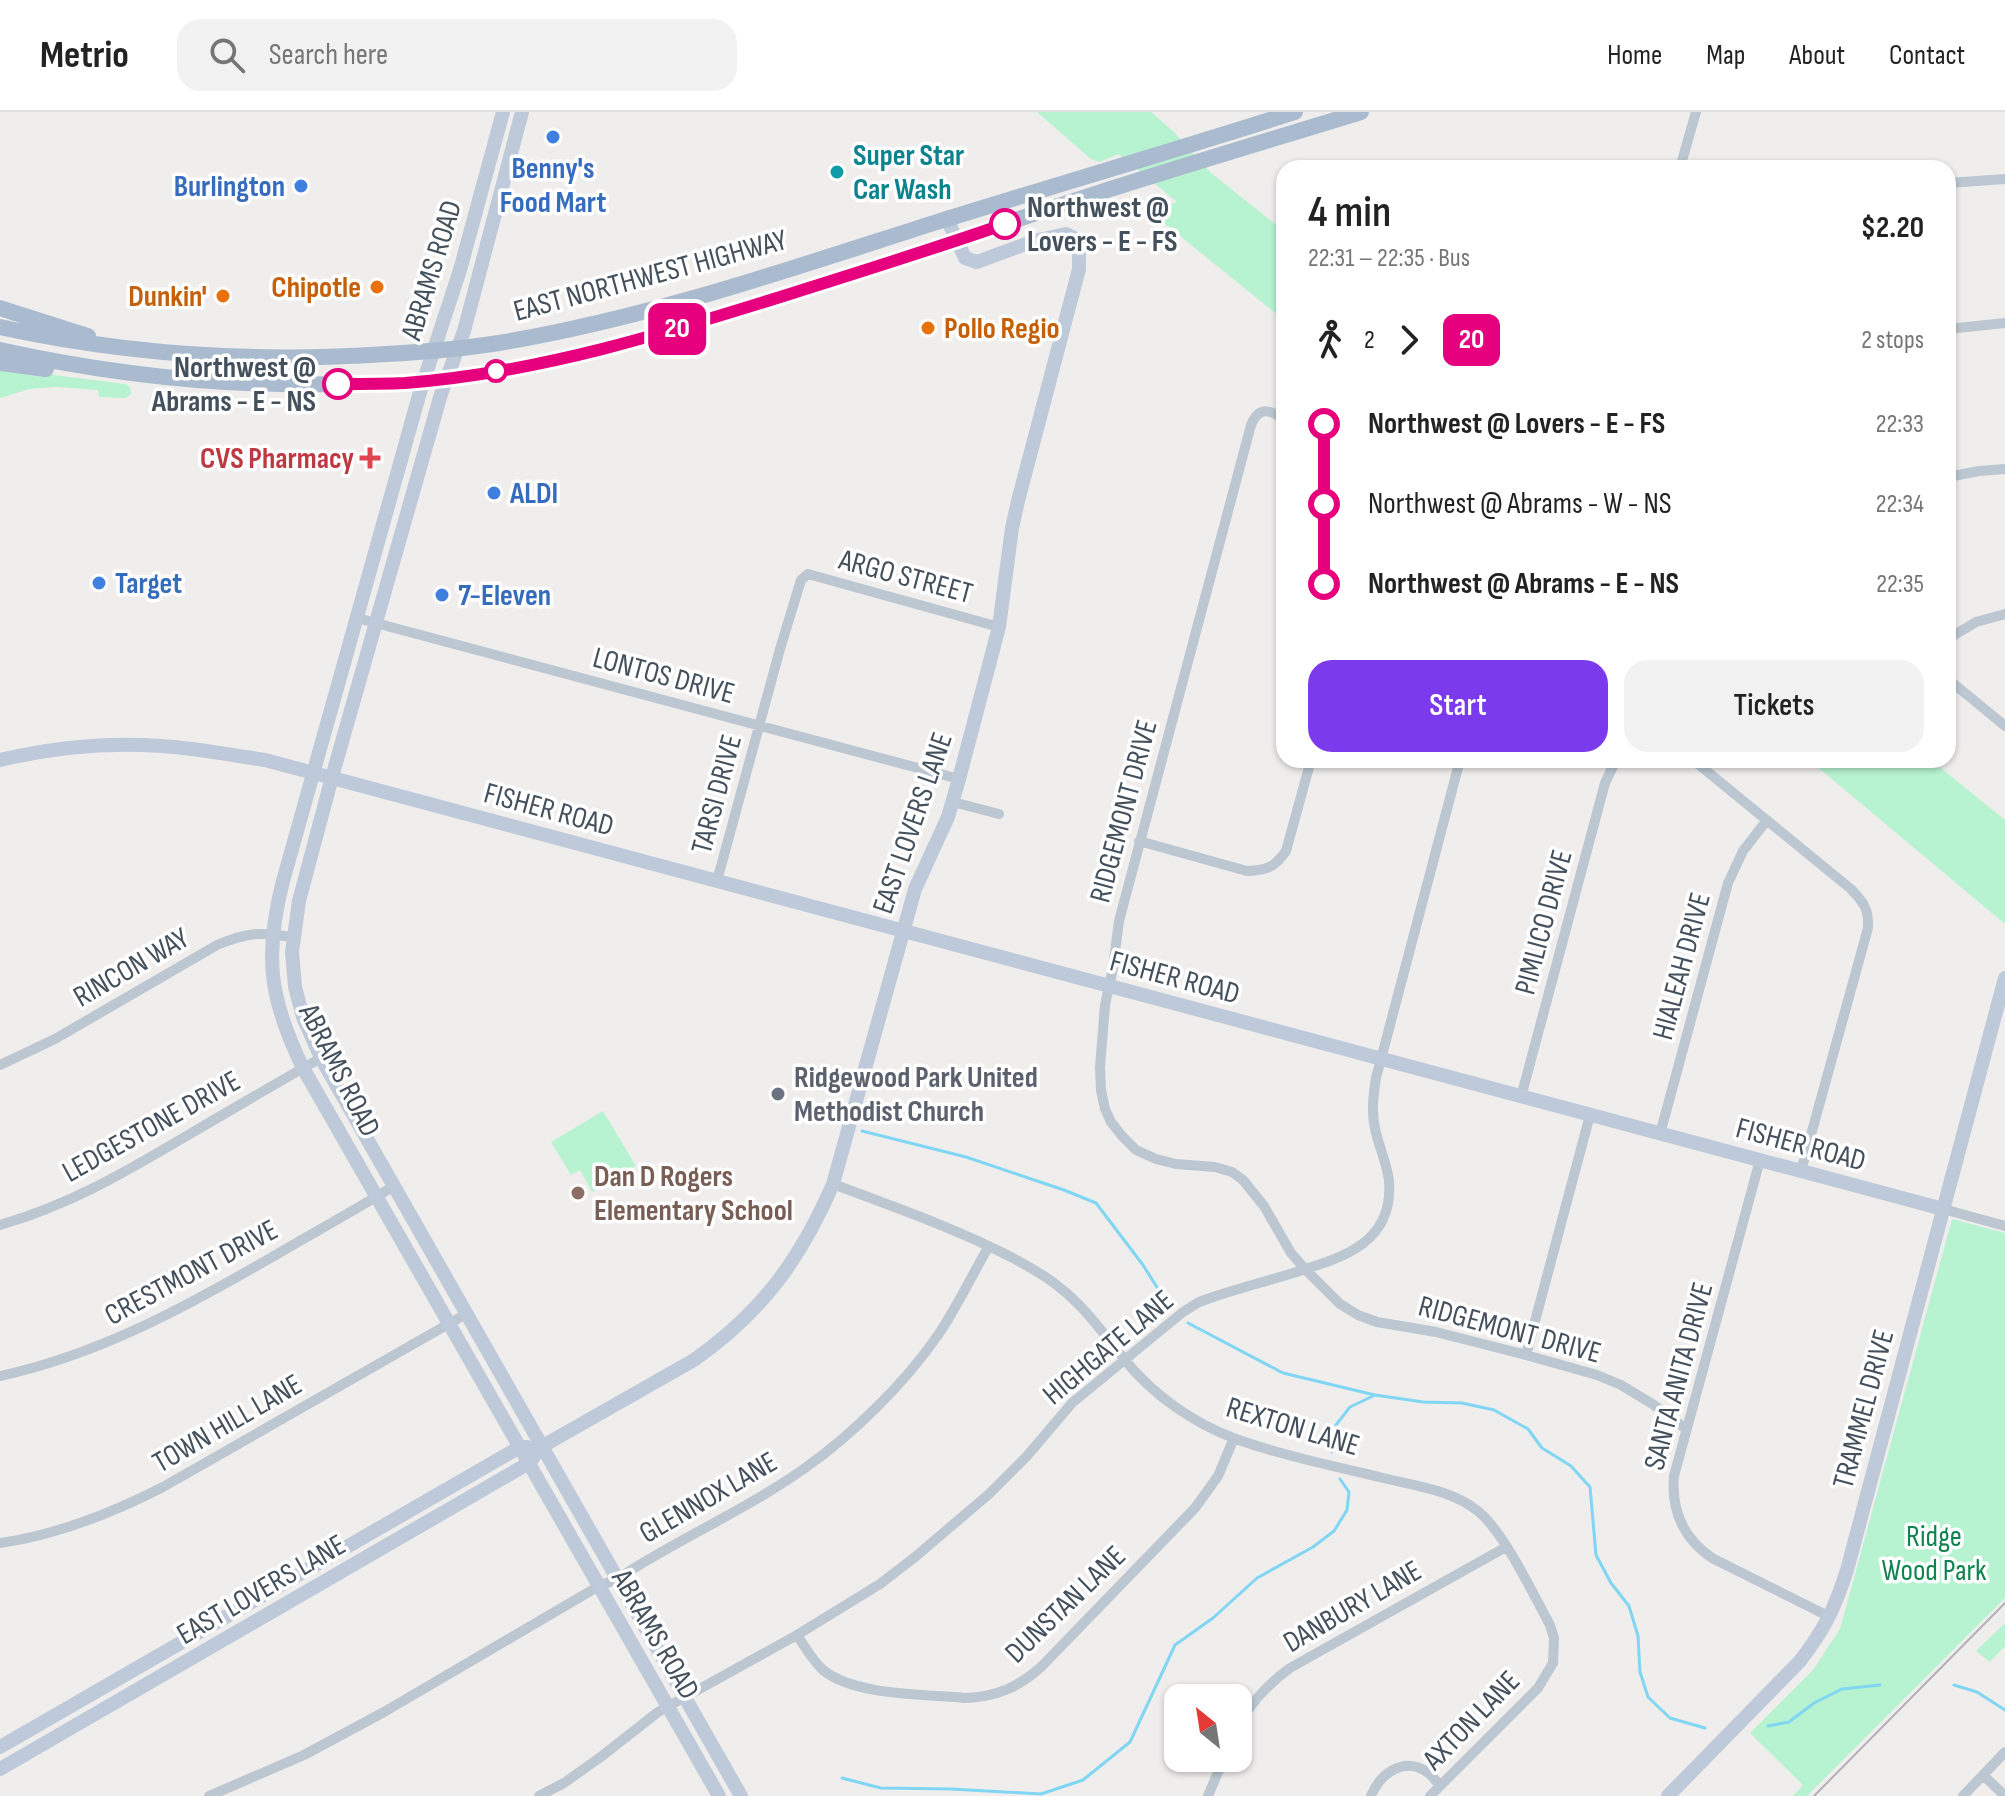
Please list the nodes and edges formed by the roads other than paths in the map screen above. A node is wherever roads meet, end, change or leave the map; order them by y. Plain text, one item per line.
1 (503, 112) edge
2 (522, 112) edge
3 (1295, 112) edge
4 (1361, 112) edge
5 (1696, 112) edge
6 (490, 160) junction
7 (1682, 160) edge
8 (507, 166) junction
9 (2005, 179) edge
10 (1956, 182) edge
11 (947, 219) junction
12 (956, 241) junction
13 (763, 278) junction
14 (770, 300) junction
15 (0, 308) edge
16 (2005, 323) edge
17 (0, 327) edge
18 (1956, 328) edge
19 (111, 347) junction
20 (457, 349) junction
21 (0, 350) edge
22 (147, 350) junction
23 (435, 351) junction
24 (0, 363) edge
25 (94, 367) junction
26 (145, 375) junction
27 (446, 378) junction
28 (424, 381) junction
29 (1276, 414) edge
30 (2005, 469) edge
31 (1956, 475) edge
32 (801, 580) joint
33 (2005, 614) edge
34 (357, 618) junction
35 (375, 624) junction
36 (999, 627) junction
37 (1956, 634) edge
38 (1956, 686) edge
39 (759, 725) junction
40 (2005, 726) edge
41 (0, 760) edge
42 (1309, 768) edge
43 (1458, 768) edge
44 (1612, 768) edge
45 (1703, 768) edge
46 (315, 772) junction
47 (332, 777) junction
48 (959, 779) junction
49 (953, 802) junction
50 (999, 814) dead end
51 (1767, 820) junction
52 (1139, 841) junction
53 (717, 881) junction
54 (902, 931) junction
55 (272, 934) junction
56 (292, 937) junction
57 (2005, 978) edge
58 (1109, 987) junction
59 (298, 1000) junction
60 (277, 1003) junction
61 (321, 1058) junction
62 (1381, 1060) junction
63 (0, 1065) edge
64 (303, 1068) junction
65 (1521, 1097) junction
66 (1590, 1115) junction
67 (1660, 1134) junction
68 (1760, 1160) junction
69 (1801, 1171) junction
70 (833, 1184) junction
71 (394, 1186) junction
72 (377, 1197) junction
73 (1943, 1209) junction
74 (0, 1225) edge
75 (2005, 1226) edge
76 (989, 1246) junction
77 (1305, 1269) junction
78 (466, 1314) junction
79 (449, 1323) junction
80 (1526, 1355) junction
81 (1125, 1361) junction
82 (0, 1376) edge
83 (1686, 1429) junction
84 (1234, 1438) junction
85 (520, 1447) junction
86 (541, 1447) junction
87 (529, 1463) junction
88 (0, 1543) edge
89 (1506, 1547) junction
90 (617, 1579) junction
91 (599, 1586) junction
92 (259, 1598) junction
93 (269, 1614) junction
94 (1830, 1617) junction
95 (797, 1635) junction
96 (684, 1697) junction
97 (1252, 1704) edge
98 (667, 1706) junction
99 (0, 1747) edge
100 (2005, 1752) edge
101 (0, 1769) edge
102 (1218, 1772) edge
103 (1983, 1775) junction
104 (1440, 1786) junction
105 (209, 1796) edge
106 (539, 1796) edge
107 (719, 1796) edge
108 (741, 1796) edge
109 (1208, 1796) edge
110 (1371, 1796) edge
111 (1430, 1796) edge
112 (1668, 1796) edge
113 (1963, 1796) edge
114 (2005, 1796) edge

1 - 6 main road, ABRAMS ROAD
2 - 8 main road, ABRAMS ROAD
3 - 11 main road, EAST NORTHWEST HIGHWAY
4 - 12 main road, EAST NORTHWEST HIGHWAY
5 - 7 street
6 - 8 main road
6 - 23 main road, ABRAMS ROAD
8 - 20 main road, ABRAMS ROAD
9 - 10 street
11 - 12 main road
11 - 13 main road, EAST NORTHWEST HIGHWAY
12 - 14 main road, EAST NORTHWEST HIGHWAY
12 - 36 main road, EAST LOVERS LANE
13 - 14 main road
13 - 20 main road, EAST NORTHWEST HIGHWAY
14 - 27 main road, EAST NORTHWEST HIGHWAY
15 - 19 main road
16 - 18 street
17 - 19 main road, EAST NORTHWEST HIGHWAY
19 - 22 main road, EAST NORTHWEST HIGHWAY
20 - 23 main road, EAST NORTHWEST HIGHWAY
20 - 27 main road, ABRAMS ROAD
21 - 25 main road, EAST NORTHWEST HIGHWAY
22 - 23 main road, EAST NORTHWEST HIGHWAY
22 - 26 main road
23 - 28 main road, ABRAMS ROAD
24 - 25 main road
25 - 26 main road, EAST NORTHWEST HIGHWAY
26 - 28 main road, EAST NORTHWEST HIGHWAY
27 - 28 main road, EAST NORTHWEST HIGHWAY
27 - 35 main road, ABRAMS ROAD
28 - 34 main road, ABRAMS ROAD
29 - 52 street, RIDGEMONT DRIVE
30 - 31 street
32 - 36 street, ARGO STREET
32 - 39 street, TARSI DRIVE
33 - 37 street
34 - 35 street, LONTOS DRIVE
34 - 46 main road, ABRAMS ROAD
35 - 39 street, LONTOS DRIVE
35 - 47 main road, ABRAMS ROAD
36 - 48 main road, EAST LOVERS LANE
38 - 40 street
39 - 48 street, LONTOS DRIVE
39 - 53 street, TARSI DRIVE
41 - 46 main road, FISHER ROAD
42 - 52 street
43 - 62 street, HIGHGATE LANE
44 - 65 street, PIMLICO DRIVE
45 - 51 street
46 - 47 main road, FISHER ROAD
46 - 55 main road, ABRAMS ROAD
47 - 53 main road, FISHER ROAD
47 - 56 main road, ABRAMS ROAD
48 - 49 main road, EAST LOVERS LANE
49 - 50 street
49 - 54 main road, EAST LOVERS LANE
51 - 67 street, HIALEAH DRIVE
51 - 69 street
52 - 58 street, RIDGEMONT DRIVE
53 - 54 main road, FISHER ROAD
54 - 58 main road, FISHER ROAD
54 - 70 main road, EAST LOVERS LANE
55 - 56 street, RINCON WAY
55 - 60 main road, ABRAMS ROAD
55 - 63 street, RINCON WAY
56 - 59 main road, ABRAMS ROAD
57 - 73 main road, TRAMMEL DRIVE
58 - 62 main road, FISHER ROAD
58 - 77 street, RIDGEMONT DRIVE
59 - 60 main road
59 - 61 main road, ABRAMS ROAD
60 - 64 main road, ABRAMS ROAD
61 - 64 street, LEDGESTONE DRIVE
61 - 71 main road, ABRAMS ROAD
62 - 65 main road, FISHER ROAD
62 - 77 street, HIGHGATE LANE
64 - 72 main road, ABRAMS ROAD
64 - 74 street, LEDGESTONE DRIVE
65 - 66 main road, FISHER ROAD
66 - 67 main road, FISHER ROAD
66 - 80 street
67 - 68 main road, FISHER ROAD
68 - 69 main road, FISHER ROAD
68 - 83 street, SANTA ANITA DRIVE
69 - 73 main road, FISHER ROAD
70 - 76 street, REXTON LANE
70 - 86 main road, EAST LOVERS LANE
71 - 72 street, CRESTMONT DRIVE
71 - 78 main road, ABRAMS ROAD
72 - 79 main road, ABRAMS ROAD
72 - 82 street, CRESTMONT DRIVE
73 - 75 street, FISHER ROAD
73 - 94 main road, TRAMMEL DRIVE
76 - 81 street, REXTON LANE
76 - 90 street, GLENNOX LANE
77 - 80 street, RIDGEMONT DRIVE
77 - 81 street, HIGHGATE LANE
78 - 79 street, TOWN HILL LANE
78 - 86 main road, ABRAMS ROAD
79 - 85 main road, ABRAMS ROAD
79 - 88 street, TOWN HILL LANE
80 - 83 street, RIDGEMONT DRIVE
81 - 84 street, REXTON LANE
81 - 95 street, HIGHGATE LANE
83 - 94 street, SANTA ANITA DRIVE
84 - 89 street, REXTON LANE
84 - 95 street, DUNSTAN LANE
85 - 86 main road, EAST LOVERS LANE
85 - 87 main road, ABRAMS ROAD
85 - 92 main road, EAST LOVERS LANE
86 - 87 main road, EAST LOVERS LANE
86 - 90 main road, ABRAMS ROAD
87 - 91 main road, ABRAMS ROAD
87 - 93 main road, EAST LOVERS LANE
89 - 97 street, DANBURY LANE
89 - 104 street, AXTON LANE
90 - 91 street, GLENNOX LANE
90 - 96 main road, ABRAMS ROAD
91 - 98 main road, ABRAMS ROAD
91 - 105 street, GLENNOX LANE
92 - 93 main road
92 - 99 main road, EAST LOVERS LANE
93 - 101 main road, EAST LOVERS LANE
94 - 112 main road, TRAMMEL DRIVE
95 - 96 street, HIGHGATE LANE
96 - 98 street, HIGHGATE LANE
96 - 108 main road, ABRAMS ROAD
98 - 106 street, HIGHGATE LANE
98 - 107 main road, ABRAMS ROAD
100 - 103 street
102 - 109 street
103 - 113 street
103 - 114 street
104 - 110 street
104 - 111 street, AXTON LANE

